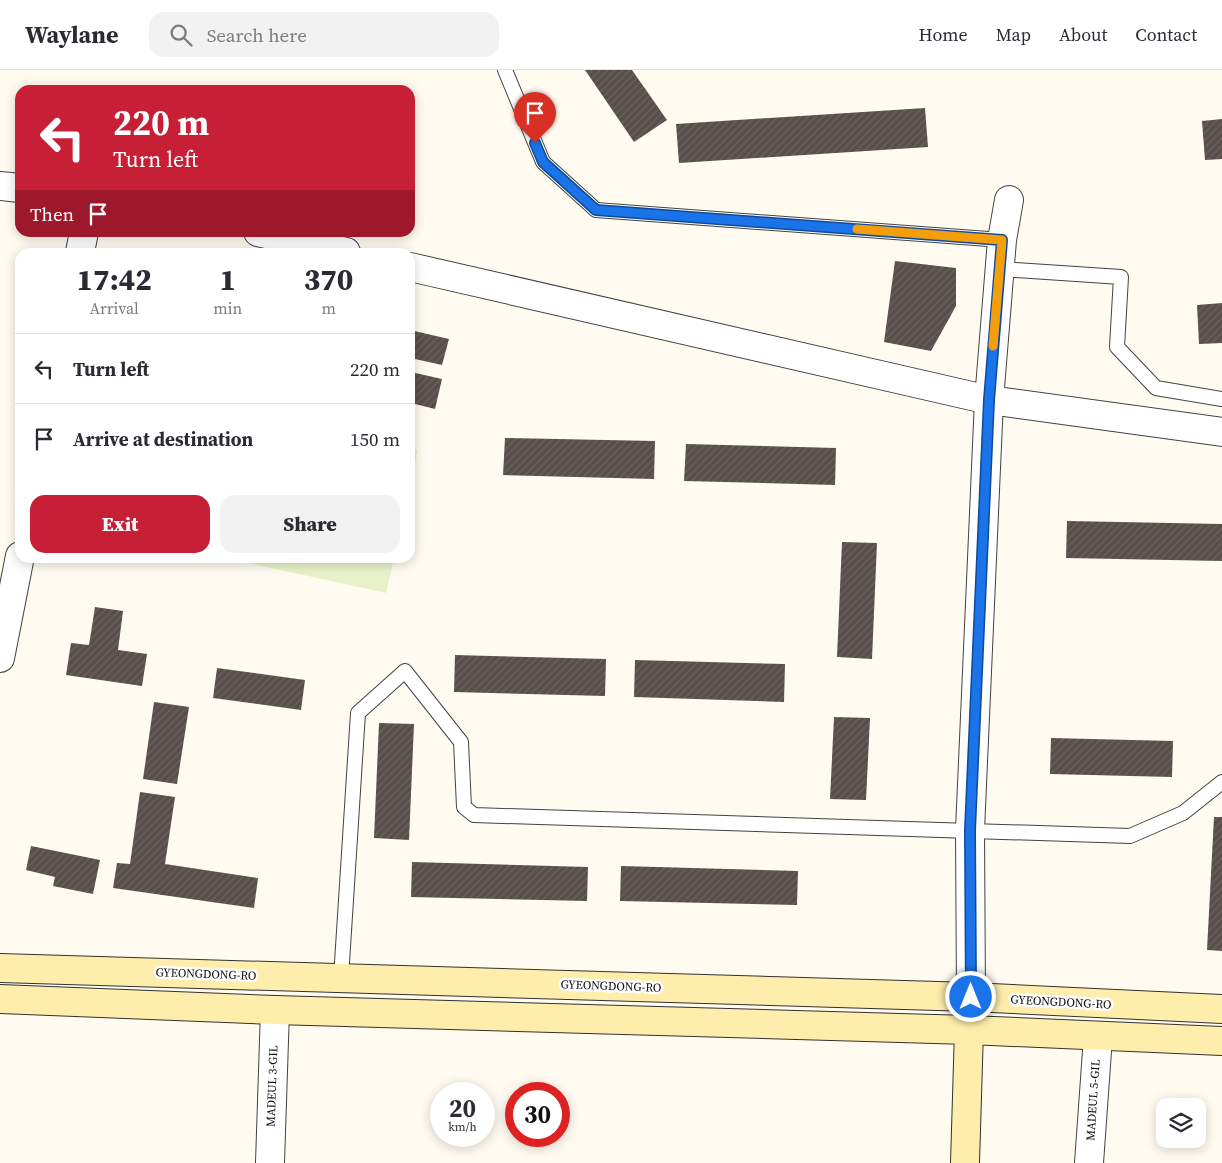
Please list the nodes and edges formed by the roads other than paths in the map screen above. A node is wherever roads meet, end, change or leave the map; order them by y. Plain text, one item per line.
1 (505, 70) edge
2 (0, 186) edge
3 (15, 188) edge
4 (1009, 200) dead end
5 (280, 237) edge
6 (1002, 240) junction
7 (328, 248) edge
8 (415, 268) edge
9 (1000, 269) junction
10 (1222, 399) edge
11 (989, 400) junction
12 (1222, 432) edge
13 (19, 563) edge
14 (0, 658) edge
15 (1222, 782) edge
16 (970, 830) junction
17 (0, 968) edge
18 (341, 978) junction
19 (971, 997) junction
20 (0, 999) edge
21 (1222, 1009) edge
22 (275, 1010) junction
23 (969, 1030) junction
24 (1098, 1037) junction
25 (1222, 1041) edge
26 (270, 1163) edge
27 (965, 1163) edge
28 (1089, 1163) edge

1 - 6 lane
2 - 3 street
4 - 6 street
5 - 7 street
6 - 9 street
8 - 11 street
9 - 10 lane
9 - 11 street
11 - 12 street
11 - 16 street
13 - 14 street
15 - 16 lane
16 - 18 lane
16 - 19 street
17 - 18 street, GYEONGDONG-RO
18 - 19 street, GYEONGDONG-RO
19 - 21 street, GYEONGDONG-RO
19 - 23 street
20 - 22 street
22 - 23 street
22 - 26 street, MADEUL 3-GIL
23 - 24 street
23 - 27 street
24 - 25 street
24 - 28 street, MADEUL 5-GIL

